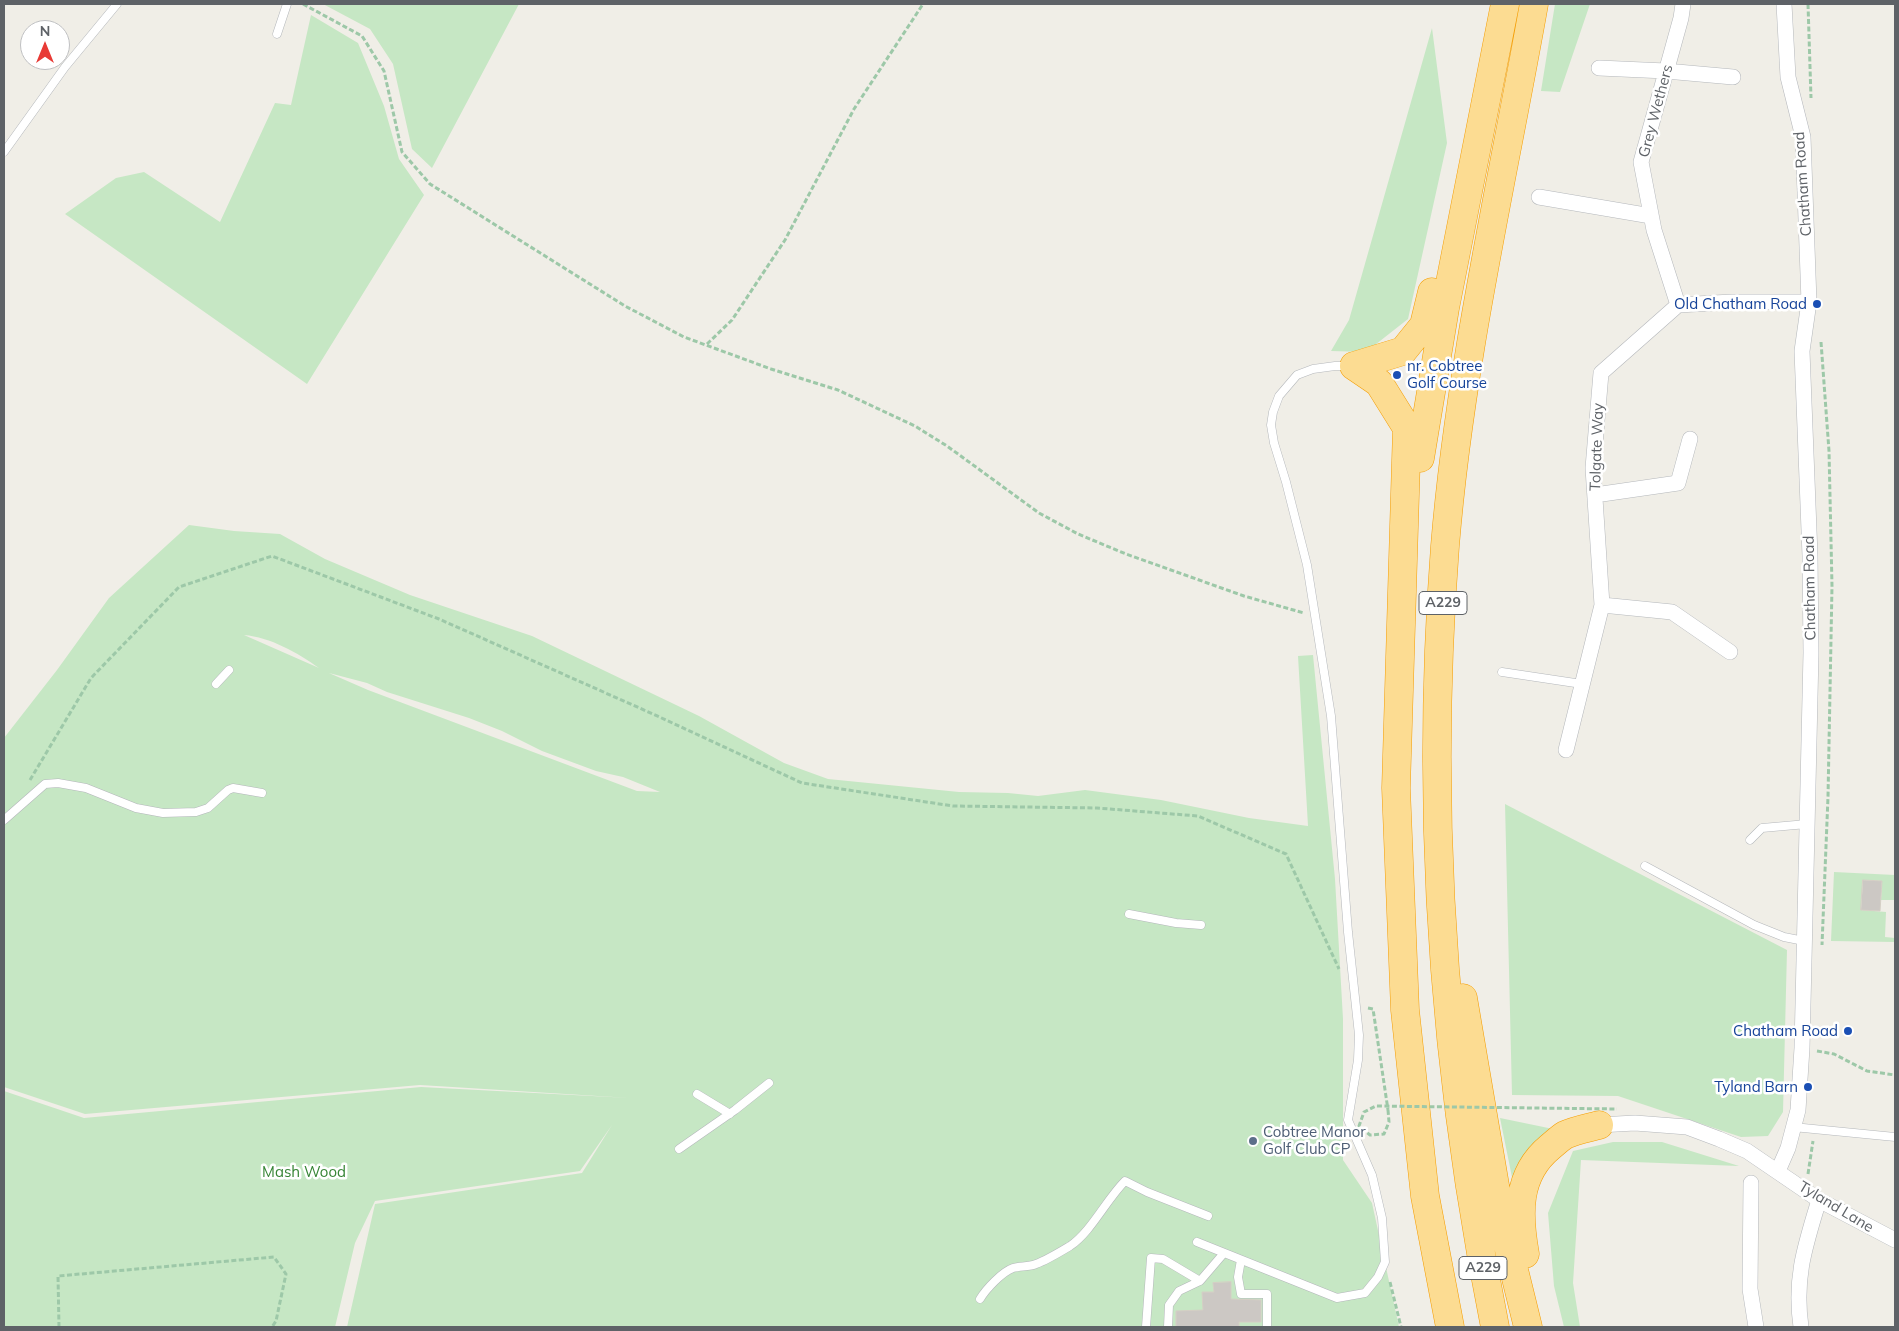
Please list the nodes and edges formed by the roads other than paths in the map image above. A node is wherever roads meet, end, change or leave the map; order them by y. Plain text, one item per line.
1 (117, 4) edge
2 (287, 4) edge
3 (1505, 4) edge
4 (1534, 4) edge
5 (1683, 4) edge
6 (1784, 4) edge
7 (277, 34) dead end
8 (1499, 39) junction
9 (1599, 68) dead end
10 (1666, 71) junction
11 (1733, 77) dead end
12 (4, 152) edge
13 (1539, 197) dead end
14 (1651, 216) junction
15 (1809, 302) junction
16 (1678, 305) junction
17 (1354, 366) junction
18 (1690, 439) dead end
19 (1595, 495) junction
20 (1402, 588) junction
21 (1602, 605) junction
22 (1730, 652) dead end
23 (229, 670) dead end
24 (1502, 672) dead end
25 (216, 684) dead end
26 (1582, 684) junction
27 (1566, 750) dead end
28 (262, 793) dead end
29 (4, 820) edge
30 (1807, 824) junction
31 (1750, 840) dead end
32 (1439, 856) junction
33 (1645, 866) dead end
34 (1129, 914) dead end
35 (1201, 925) dead end
36 (1804, 941) junction
37 (769, 1082) dead end
38 (696, 1094) dead end
39 (730, 1114) junction
40 (1608, 1117) joint
41 (1794, 1127) junction
42 (1895, 1137) edge
43 (678, 1149) dead end
44 (1778, 1171) junction
45 (1751, 1183) dead end
46 (1819, 1200) junction
47 (1208, 1216) dead end
48 (1895, 1240) edge
49 (1197, 1242) dead end
50 (1224, 1253) junction
51 (1142, 1254) dead end
52 (1151, 1258) junction
53 (1241, 1260) junction
54 (1200, 1281) junction
55 (980, 1299) dead end
56 (1146, 1327) edge
57 (1168, 1327) edge
58 (1267, 1327) edge
59 (1450, 1327) edge
60 (1494, 1327) edge
61 (1528, 1327) edge
62 (1538, 1327) edge
63 (1756, 1327) edge
64 (1801, 1327) edge

1 - 12 lane
2 - 7 lane
3 - 8 highway, A229
4 - 32 highway, A229
5 - 10 street, Grey Wethers
6 - 15 street, Chatham Road
8 - 17 highway
8 - 20 highway, A229
9 - 10 street
10 - 11 street
10 - 14 street, Grey Wethers
13 - 14 street
14 - 16 street, Grey Wethers
15 - 16 street
15 - 30 street, Chatham Road
16 - 19 street, Tolgate Way
17 - 20 highway
17 - 53 lane
18 - 19 street
19 - 21 street, Tolgate Way
20 - 59 highway, A229
21 - 22 street
21 - 26 street, Tolgate Way
23 - 25 lane
24 - 26 lane
26 - 27 street, Tolgate Way
28 - 29 lane
30 - 31 lane
30 - 36 street, Chatham Road
32 - 60 highway, A229
32 - 61 highway
33 - 36 lane
34 - 35 lane
36 - 41 street, Chatham Road
37 - 39 lane
38 - 39 lane
39 - 43 lane
40 - 44 street, Tyland Lane
40 - 62 highway
41 - 42 lane
41 - 44 street, Chatham Road
44 - 46 street, Tyland Lane
45 - 63 street
46 - 48 street, Tyland Lane
46 - 64 street
47 - 55 lane
49 - 50 lane
50 - 53 lane
50 - 54 lane
51 - 52 lane
52 - 54 lane
52 - 56 lane
53 - 58 lane
54 - 57 lane

